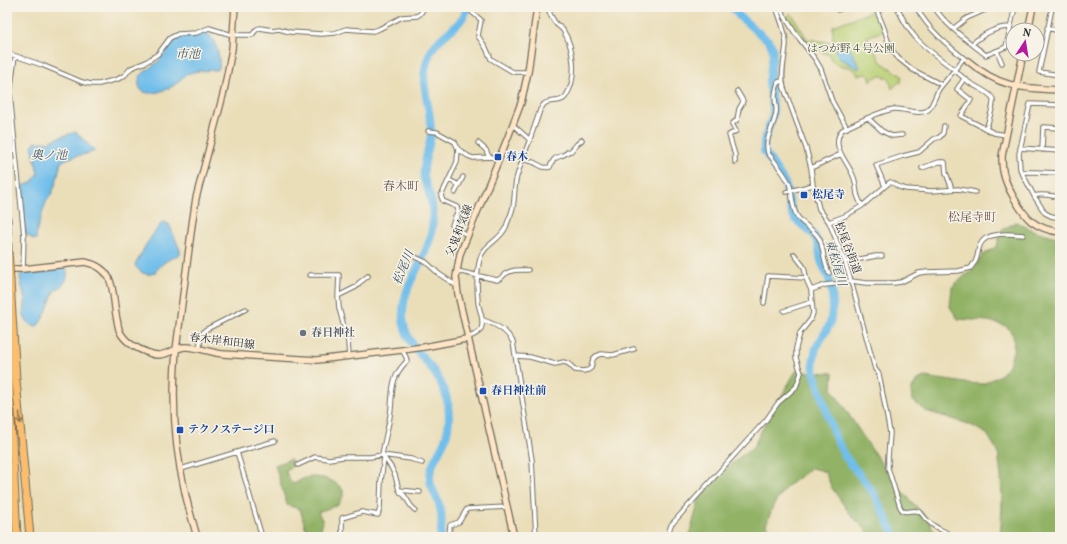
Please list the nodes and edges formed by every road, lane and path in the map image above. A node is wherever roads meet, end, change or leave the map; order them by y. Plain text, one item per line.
1 (235, 7) edge
2 (425, 7) edge
3 (466, 7) edge
4 (537, 7) edge
5 (548, 7) edge
6 (778, 7) edge
7 (847, 7) edge
8 (886, 7) edge
9 (897, 7) edge
10 (916, 7) edge
11 (934, 7) edge
12 (944, 7) edge
13 (992, 7) edge
14 (1015, 7) edge
15 (1033, 7) edge
16 (1060, 8) edge
17 (837, 10) edge
18 (937, 11) junction
19 (1011, 22) edge
20 (1030, 22) edge
21 (1005, 28) edge
22 (1047, 28) junction
23 (953, 29) junction
24 (1060, 31) edge
25 (233, 34) junction
26 (972, 44) junction
27 (1005, 47) edge
28 (997, 51) junction
29 (7, 53) edge
30 (15, 56) junction
31 (966, 60) junction
32 (1021, 62) edge
33 (1002, 63) dead end
34 (954, 70) junction
35 (528, 72) junction
36 (1060, 75) edge
37 (964, 79) junction
38 (782, 81) junction
39 (1060, 82) edge
40 (942, 85) junction
41 (1016, 87) junction
42 (1060, 90) edge
43 (737, 91) dead end
44 (1060, 105) edge
45 (868, 118) junction
46 (512, 125) junction
47 (944, 126) dead end
48 (847, 128) junction
49 (1060, 128) edge
50 (986, 129) junction
51 (428, 131) dead end
52 (902, 135) dead end
53 (1006, 135) junction
54 (530, 140) junction
55 (582, 140) dead end
56 (478, 143) dead end
57 (1020, 148) junction
58 (458, 149) junction
59 (1042, 150) junction
60 (1060, 151) edge
61 (841, 154) junction
62 (491, 157) junction
63 (523, 159) junction
64 (498, 160) junction
65 (735, 162) dead end
66 (811, 168) junction
67 (922, 168) dead end
68 (1021, 172) junction
69 (1060, 173) edge
70 (463, 177) dead end
71 (449, 180) junction
72 (459, 185) junction
73 (813, 185) junction
74 (885, 186) junction
75 (952, 189) junction
76 (788, 191) junction
77 (975, 192) dead end
78 (455, 193) dead end
79 (1034, 196) junction
80 (1060, 197) edge
81 (862, 206) junction
82 (455, 216) junction
83 (1060, 218) edge
84 (7, 219) edge
85 (462, 219) dead end
86 (829, 222) junction
87 (1060, 232) edge
88 (468, 235) junction
89 (1023, 235) dead end
90 (794, 254) dead end
91 (882, 256) dead end
92 (416, 258) dead end
93 (845, 262) junction
94 (7, 268) edge
95 (23, 269) junction
96 (528, 270) dead end
97 (457, 271) junction
98 (829, 273) dead end
99 (310, 276) dead end
100 (368, 276) dead end
101 (477, 276) junction
102 (806, 278) junction
103 (851, 281) junction
104 (457, 286) junction
105 (810, 290) junction
106 (338, 296) junction
107 (812, 302) junction
108 (764, 303) dead end
109 (246, 309) dead end
110 (784, 311) dead end
111 (483, 320) junction
112 (469, 337) junction
113 (7, 343) edge
114 (200, 349) junction
115 (634, 349) dead end
116 (176, 350) junction
117 (404, 350) junction
118 (516, 356) junction
119 (349, 357) junction
120 (276, 441) dead end
121 (237, 452) junction
122 (383, 456) junction
123 (422, 463) dead end
124 (298, 465) dead end
125 (180, 469) junction
126 (399, 490) junction
127 (420, 492) dead end
128 (508, 507) junction
129 (416, 510) dead end
130 (342, 536) edge
131 (17, 537) edge
132 (30, 537) edge
133 (197, 537) edge
134 (262, 537) edge
135 (449, 537) edge
136 (514, 537) edge
137 (536, 537) edge
138 (667, 537) edge
139 (951, 537) edge

1 - 25 main road
2 - 25 street
3 - 35 street
4 - 35 main road, 父鬼和気線
5 - 54 street
6 - 38 street, 松尾谷街道
6 - 48 street
7 - 17 street
8 - 40 street
9 - 34 street
10 - 31 street
11 - 18 street
12 - 18 street
13 - 23 street
14 - 19 street
15 - 20 main road
16 - 22 street
18 - 23 street
21 - 26 street
22 - 24 street
22 - 36 street
23 - 26 street
25 - 30 street
25 - 116 main road
26 - 28 street
27 - 28 street
28 - 33 street
29 - 30 street
30 - 95 street
31 - 34 street
31 - 41 main road
32 - 41 main road
34 - 37 street
34 - 40 street
35 - 46 main road, 父鬼和気線
37 - 50 street
37 - 50 street
38 - 66 street, 松尾谷街道
38 - 76 street
39 - 42 street
40 - 45 street
41 - 42 main road
41 - 53 main road
43 - 65 street
44 - 57 street
45 - 48 street
45 - 52 street
46 - 54 street
46 - 64 main road, 父鬼和気線
47 - 74 street
48 - 61 street
49 - 59 street
50 - 53 street
51 - 58 street
53 - 87 main road
54 - 63 street
55 - 63 street
56 - 62 street
57 - 59 street
57 - 68 street
58 - 62 street
58 - 71 street
59 - 60 street
61 - 66 street
61 - 81 street
62 - 64 street
63 - 101 street
64 - 88 main road, 父鬼和気線
66 - 73 street, 松尾谷街道
67 - 75 street
68 - 69 street
68 - 79 street
70 - 72 street
71 - 72 street
71 - 82 street
72 - 78 street
73 - 76 street
73 - 86 street, 松尾谷街道
74 - 75 street
74 - 81 street
75 - 77 street
76 - 98 street
79 - 80 street
79 - 83 street
81 - 86 street
82 - 85 street
82 - 88 street
84 -> 132 highway, bridge
86 - 93 street, 松尾谷街道
88 - 97 main road, 父鬼和気線
89 - 103 street
90 - 102 street
91 - 93 street
92 - 104 street
93 - 103 street, 松尾谷街道
94 - 95 main road, 春木岸和田線
95 - 116 main road, 春木岸和田線
96 - 101 street
97 - 101 street
97 - 104 main road, 父鬼和気線
99 - 106 street
100 - 106 street
101 - 111 street
102 - 105 street
102 - 108 street
103 - 105 street, 松尾谷街道
103 - 139 street
104 - 112 main road, 父鬼和気線
105 - 107 street
106 - 119 street
107 - 110 street
107 - 138 street
109 - 114 street
111 - 112 street
111 - 118 street
112 - 117 main road, 春木岸和田線
112 - 128 main road, 父鬼和気線
113 - 131 highway
114 - 116 main road, 春木岸和田線
114 - 119 main road, 春木岸和田線
115 - 118 street
116 - 125 main road
117 - 119 main road, 春木岸和田線
117 - 122 street
118 - 137 street
120 - 121 street
121 - 125 street
121 - 134 street
122 - 123 street
122 - 124 street
122 - 126 street
122 - 130 street
125 - 133 main road
126 - 127 street
126 - 129 street
128 - 135 street
128 - 136 main road, 父鬼和気線

